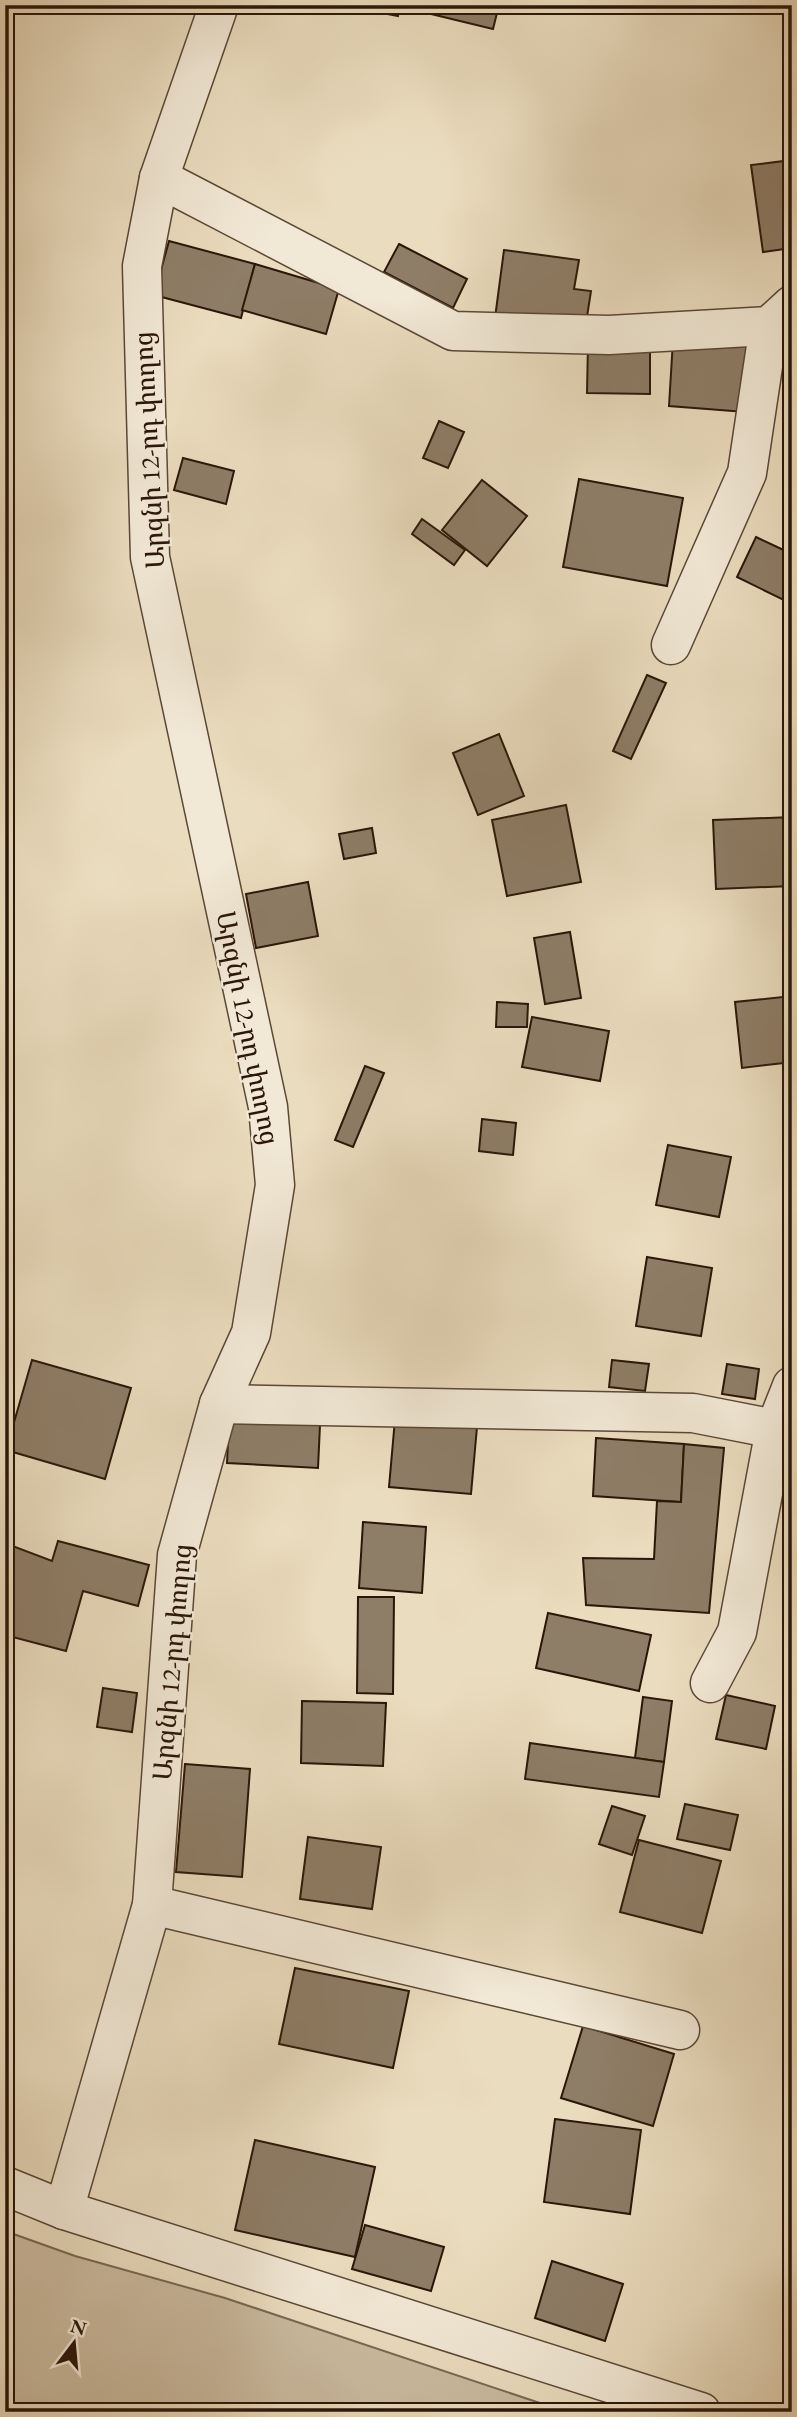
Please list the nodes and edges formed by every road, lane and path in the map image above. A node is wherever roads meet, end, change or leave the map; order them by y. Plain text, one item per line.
1 (219, 5) edge
2 (159, 178) junction
3 (780, 315) edge
4 (671, 645) dead end
5 (792, 1386) edge
6 (219, 1404) junction
7 (775, 1429) junction
8 (710, 1683) dead end
9 (152, 1905) junction
10 (680, 2030) dead end
11 (5, 2186) edge
12 (64, 2210) junction
13 (701, 2412) edge

1 - 2 street, Արզնի 12-րդ փողոց
2 - 3 street
2 - 6 street, Արզնի 12-րդ փողոց
3 - 4 street
5 - 7 street
6 - 7 street
6 - 9 street, Արզնի 12-րդ փողոց
7 - 8 street
9 - 10 street
9 - 12 street, Արզնի 12-րդ փողոց
11 - 12 street
12 - 13 street

